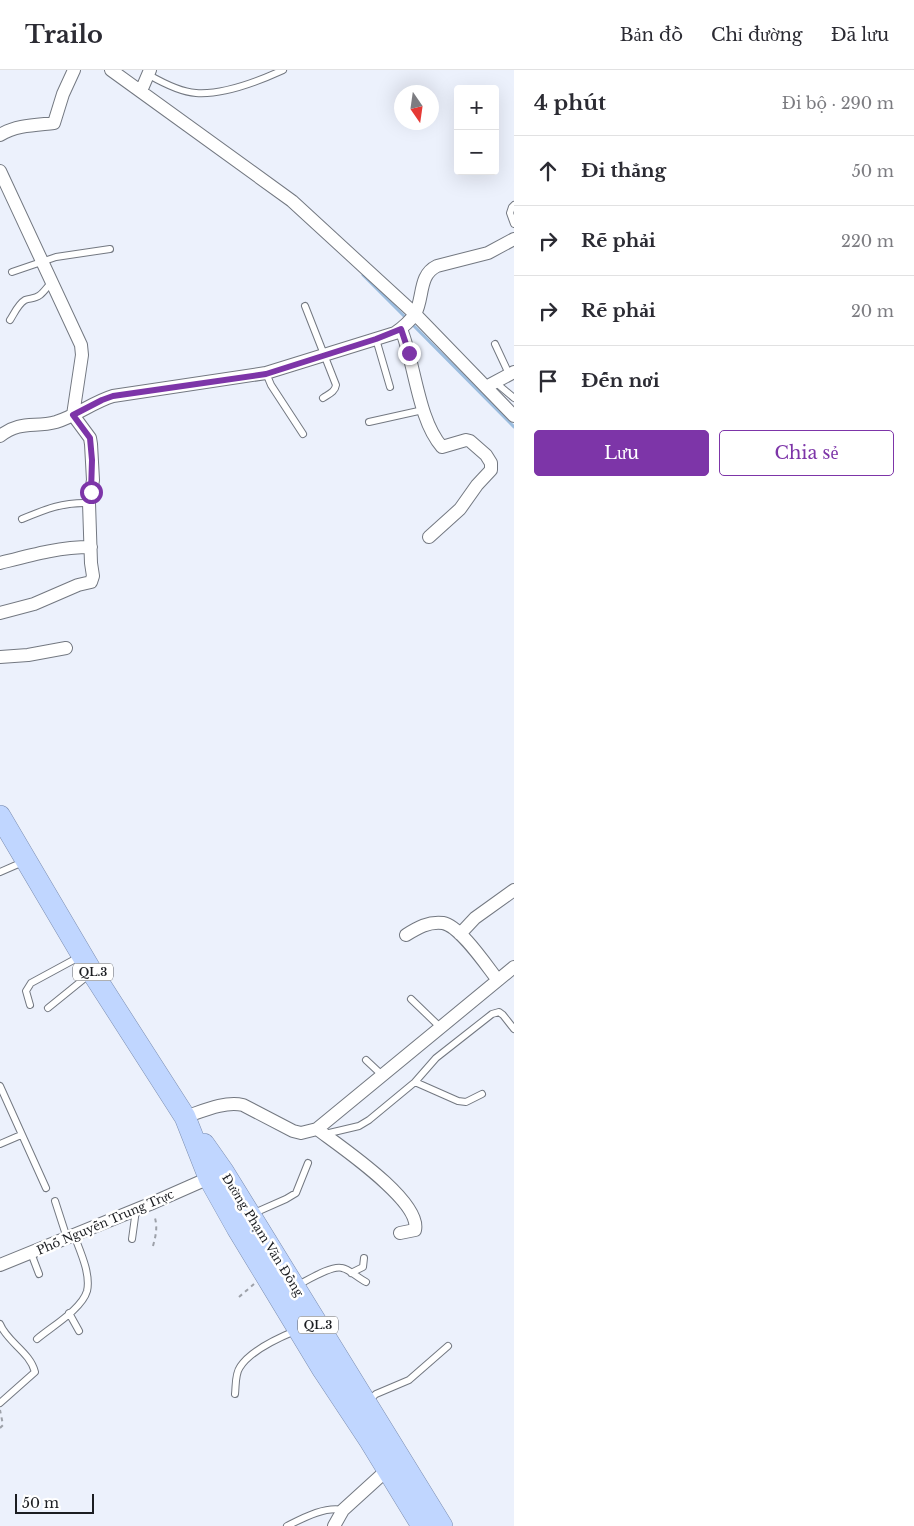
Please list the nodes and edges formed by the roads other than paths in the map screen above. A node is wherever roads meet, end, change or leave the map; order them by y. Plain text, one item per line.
1 (74, 70) edge
2 (111, 70) edge
3 (283, 70) edge
4 (150, 73) edge
5 (141, 91) junction
6 (0, 135) edge
7 (0, 171) edge
8 (514, 205) edge
9 (514, 224) edge
10 (514, 239) edge
11 (110, 249) dead end
12 (43, 262) junction
13 (12, 272) dead end
14 (51, 283) junction
15 (306, 306) dead end
16 (10, 320) dead end
17 (408, 322) junction
18 (376, 339) junction
19 (495, 344) dead end
20 (325, 355) junction
21 (511, 373) edge
22 (266, 374) junction
23 (491, 385) junction
24 (390, 387) dead end
25 (323, 398) dead end
26 (514, 398) edge
27 (423, 410) junction
28 (73, 415) junction
29 (514, 416) edge
30 (369, 422) dead end
31 (303, 434) dead end
32 (0, 436) edge
33 (90, 504) junction
34 (22, 519) dead end
35 (429, 536) dead end
36 (91, 547) junction
37 (0, 563) edge
38 (0, 613) edge
39 (66, 648) dead end
40 (0, 657) edge
41 (0, 816) edge
42 (26, 860) junction
43 (0, 872) edge
44 (514, 890) edge
45 (460, 934) junction
46 (406, 936) dead end
47 (87, 963) junction
48 (514, 967) edge
49 (497, 979) junction
50 (410, 999) dead end
51 (30, 1005) dead end
52 (48, 1008) dead end
53 (440, 1027) junction
54 (514, 1029) edge
55 (366, 1060) dead end
56 (382, 1075) junction
57 (414, 1082) junction
58 (0, 1086) edge
59 (482, 1094) dead end
60 (187, 1122) junction
61 (320, 1132) junction
62 (21, 1135) junction
63 (0, 1144) edge
64 (308, 1163) dead end
65 (209, 1178) junction
66 (46, 1188) dead end
67 (55, 1201) dead end
68 (136, 1210) junction
69 (250, 1214) junction
70 (400, 1233) dead end
71 (71, 1236) junction
72 (132, 1239) dead end
73 (31, 1252) junction
74 (364, 1258) dead end
75 (0, 1265) edge
76 (350, 1272) junction
77 (39, 1274) dead end
78 (366, 1282) dead end
79 (294, 1286) junction
80 (69, 1313) junction
81 (0, 1324) edge
82 (299, 1329) junction
83 (79, 1331) dead end
84 (37, 1339) dead end
85 (448, 1346) dead end
86 (236, 1394) dead end
87 (0, 1403) edge
88 (359, 1408) junction
89 (387, 1470) junction
90 (343, 1510) junction
91 (287, 1526) edge
92 (334, 1526) edge
93 (422, 1526) edge
94 (442, 1526) edge

1 - 6 street
2 - 5 street
3 - 4 lane
4 - 5 street
5 - 17 street
7 - 12 street
8 - 9 lane
10 - 17 street
11 - 12 lane
12 - 13 lane
12 - 14 street
14 - 16 lane
14 - 28 street
15 - 20 lane
17 - 18 street
17 - 23 street
17 - 27 street
18 - 20 street
18 - 24 lane
19 - 21 lane
20 - 22 street
20 - 25 lane
21 - 23 street
22 - 28 street
22 - 31 lane
23 - 26 lane
23 - 29 street
27 - 30 lane
27 - 35 street
28 - 32 street
28 - 33 street
33 - 34 lane
33 - 36 street
36 - 37 street
36 - 38 street
39 - 40 street
41 - 42 highway, Đường Phạm Văn Đồng / QL.3
42 - 43 lane
42 - 47 highway, Đường Phạm Văn Đồng / QL.3
44 - 45 street
45 - 46 street
45 - 49 street
47 - 51 lane
47 - 52 lane
47 - 60 highway, Đường Phạm Văn Đồng / QL.3
48 - 49 street
49 - 53 street
50 - 53 lane
53 - 56 street
54 - 57 lane
55 - 56 lane
56 - 61 street
57 - 59 lane
57 - 61 lane
58 - 62 lane
60 - 61 street
60 - 65 highway, Đường Phạm Văn Đồng / QL.3
60 - 69 highway, Đường Phạm Văn Đồng / QL.3
61 - 70 street
62 - 63 lane
62 - 66 lane
64 - 69 lane
65 - 68 street, Phố Nguyễn Trung Trực
65 - 82 highway, Đường Phạm Văn Đồng / QL.3
67 - 71 lane
68 - 71 street, Phố Nguyễn Trung Trực
68 - 72 lane
69 - 79 highway, Đường Phạm Văn Đồng / QL.3
71 - 73 street, Phố Nguyễn Trung Trực
71 - 80 lane
73 - 75 street, Phố Nguyễn Trung Trực
73 - 77 lane
74 - 76 lane
76 - 78 lane
76 - 79 lane
79 - 88 highway, Đường Phạm Văn Đồng / QL.3
80 - 83 lane
80 - 84 lane
81 - 87 lane
82 - 86 lane
82 - 88 highway, Đường Phạm Văn Đồng / QL.3
85 - 88 lane
88 - 89 highway, Đường Phạm Văn Đồng / QL.3
88 - 94 highway, Đường Phạm Văn Đồng / QL.3
89 - 90 street
89 - 93 highway, Đường Phạm Văn Đồng / QL.3
90 - 91 lane
90 - 92 street

